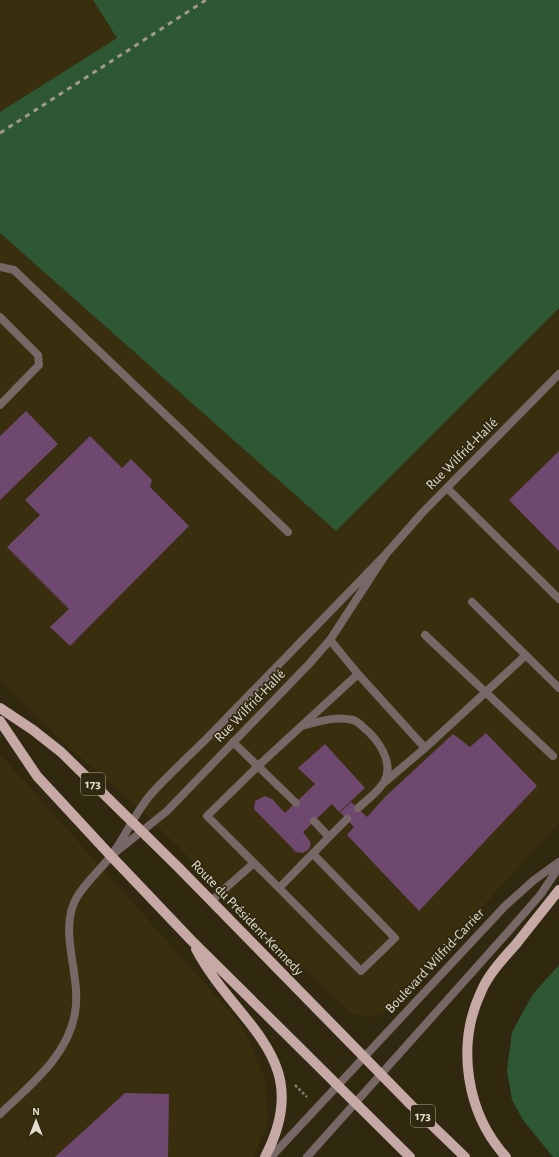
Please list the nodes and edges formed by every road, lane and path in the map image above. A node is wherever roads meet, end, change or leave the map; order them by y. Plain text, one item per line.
1 (0, 267) edge
2 (0, 317) edge
3 (558, 378) edge
4 (0, 405) edge
5 (446, 488) junction
6 (288, 532) dead end
7 (386, 554) junction
8 (559, 599) edge
9 (472, 602) dead end
10 (425, 635) dead end
11 (330, 640) junction
12 (526, 655) junction
13 (358, 674) junction
14 (559, 688) edge
15 (485, 692) junction
16 (0, 708) edge
17 (0, 721) edge
18 (302, 726) junction
19 (233, 742) junction
20 (425, 748) junction
21 (553, 756) dead end
22 (258, 766) junction
23 (383, 784) junction
24 (296, 803) dead end
25 (358, 808) dead end
26 (347, 819) dead end
27 (314, 821) dead end
28 (132, 823) junction
29 (142, 832) junction
30 (330, 837) junction
31 (313, 854) junction
32 (111, 856) junction
33 (559, 862) edge
34 (254, 863) junction
35 (559, 867) edge
36 (279, 888) junction
37 (559, 890) edge
38 (211, 901) junction
39 (191, 940) junction
40 (363, 1056) junction
41 (382, 1074) junction
42 (292, 1082) dead end
43 (337, 1085) junction
44 (307, 1098) dead end
45 (356, 1104) junction
46 (0, 1114) edge
47 (265, 1157) edge
48 (271, 1157) edge
49 (307, 1157) edge
50 (410, 1157) edge
51 (465, 1157) edge
52 (506, 1157) edge

1 - 6 street
2 - 4 street
3 - 5 street, Rue Wilfrid-Hallé
5 - 7 street, Rue Wilfrid-Hallé
5 - 8 street
7 - 11 street, Rue Wilfrid-Hallé
7 - 28 street, Rue Wilfrid-Hallé
9 - 12 street
10 - 15 street
11 - 13 street
11 - 19 street, Rue Wilfrid-Hallé
12 - 14 street
12 - 15 street
13 - 18 street
13 - 20 street
15 - 20 street
15 - 21 street
16 - 28 main road, Route du Président-Kennedy / 173
17 - 32 main road, 173
18 - 22 street
18 - 23 street
19 - 22 street
19 - 29 street, Rue Wilfrid-Hallé
20 - 23 street
22 - 24 street
22 - 34 street
23 - 25 street
26 - 30 street
27 - 30 street
28 - 29 main road, Route du Président-Kennedy / 173
28 - 32 street, Rue Wilfrid-Hallé
29 - 32 street, Rue Wilfrid-Hallé
29 - 38 main road, Route du Président-Kennedy / 173
30 - 31 street
31 - 36 street
31 - 36 street
32 - 39 main road, 173
32 - 46 street, Rue Wilfrid-Hallé
33 - 40 street, Boulevard Wilfrid-Carrier
34 - 36 street
34 - 38 street
35 - 41 street
37 - 52 main road
38 - 40 main road, Route du Président-Kennedy / 173
39 - 43 main road, 173
39 - 47 main road
40 - 41 main road, Route du Président-Kennedy / 173
40 - 43 street, Boulevard Wilfrid-Carrier
41 - 45 street
41 - 51 main road, Route du Président-Kennedy / 173
42 - 44 path
43 - 45 main road, 173
43 - 48 street, Boulevard Wilfrid-Carrier
45 - 49 street
45 - 50 main road, 173

